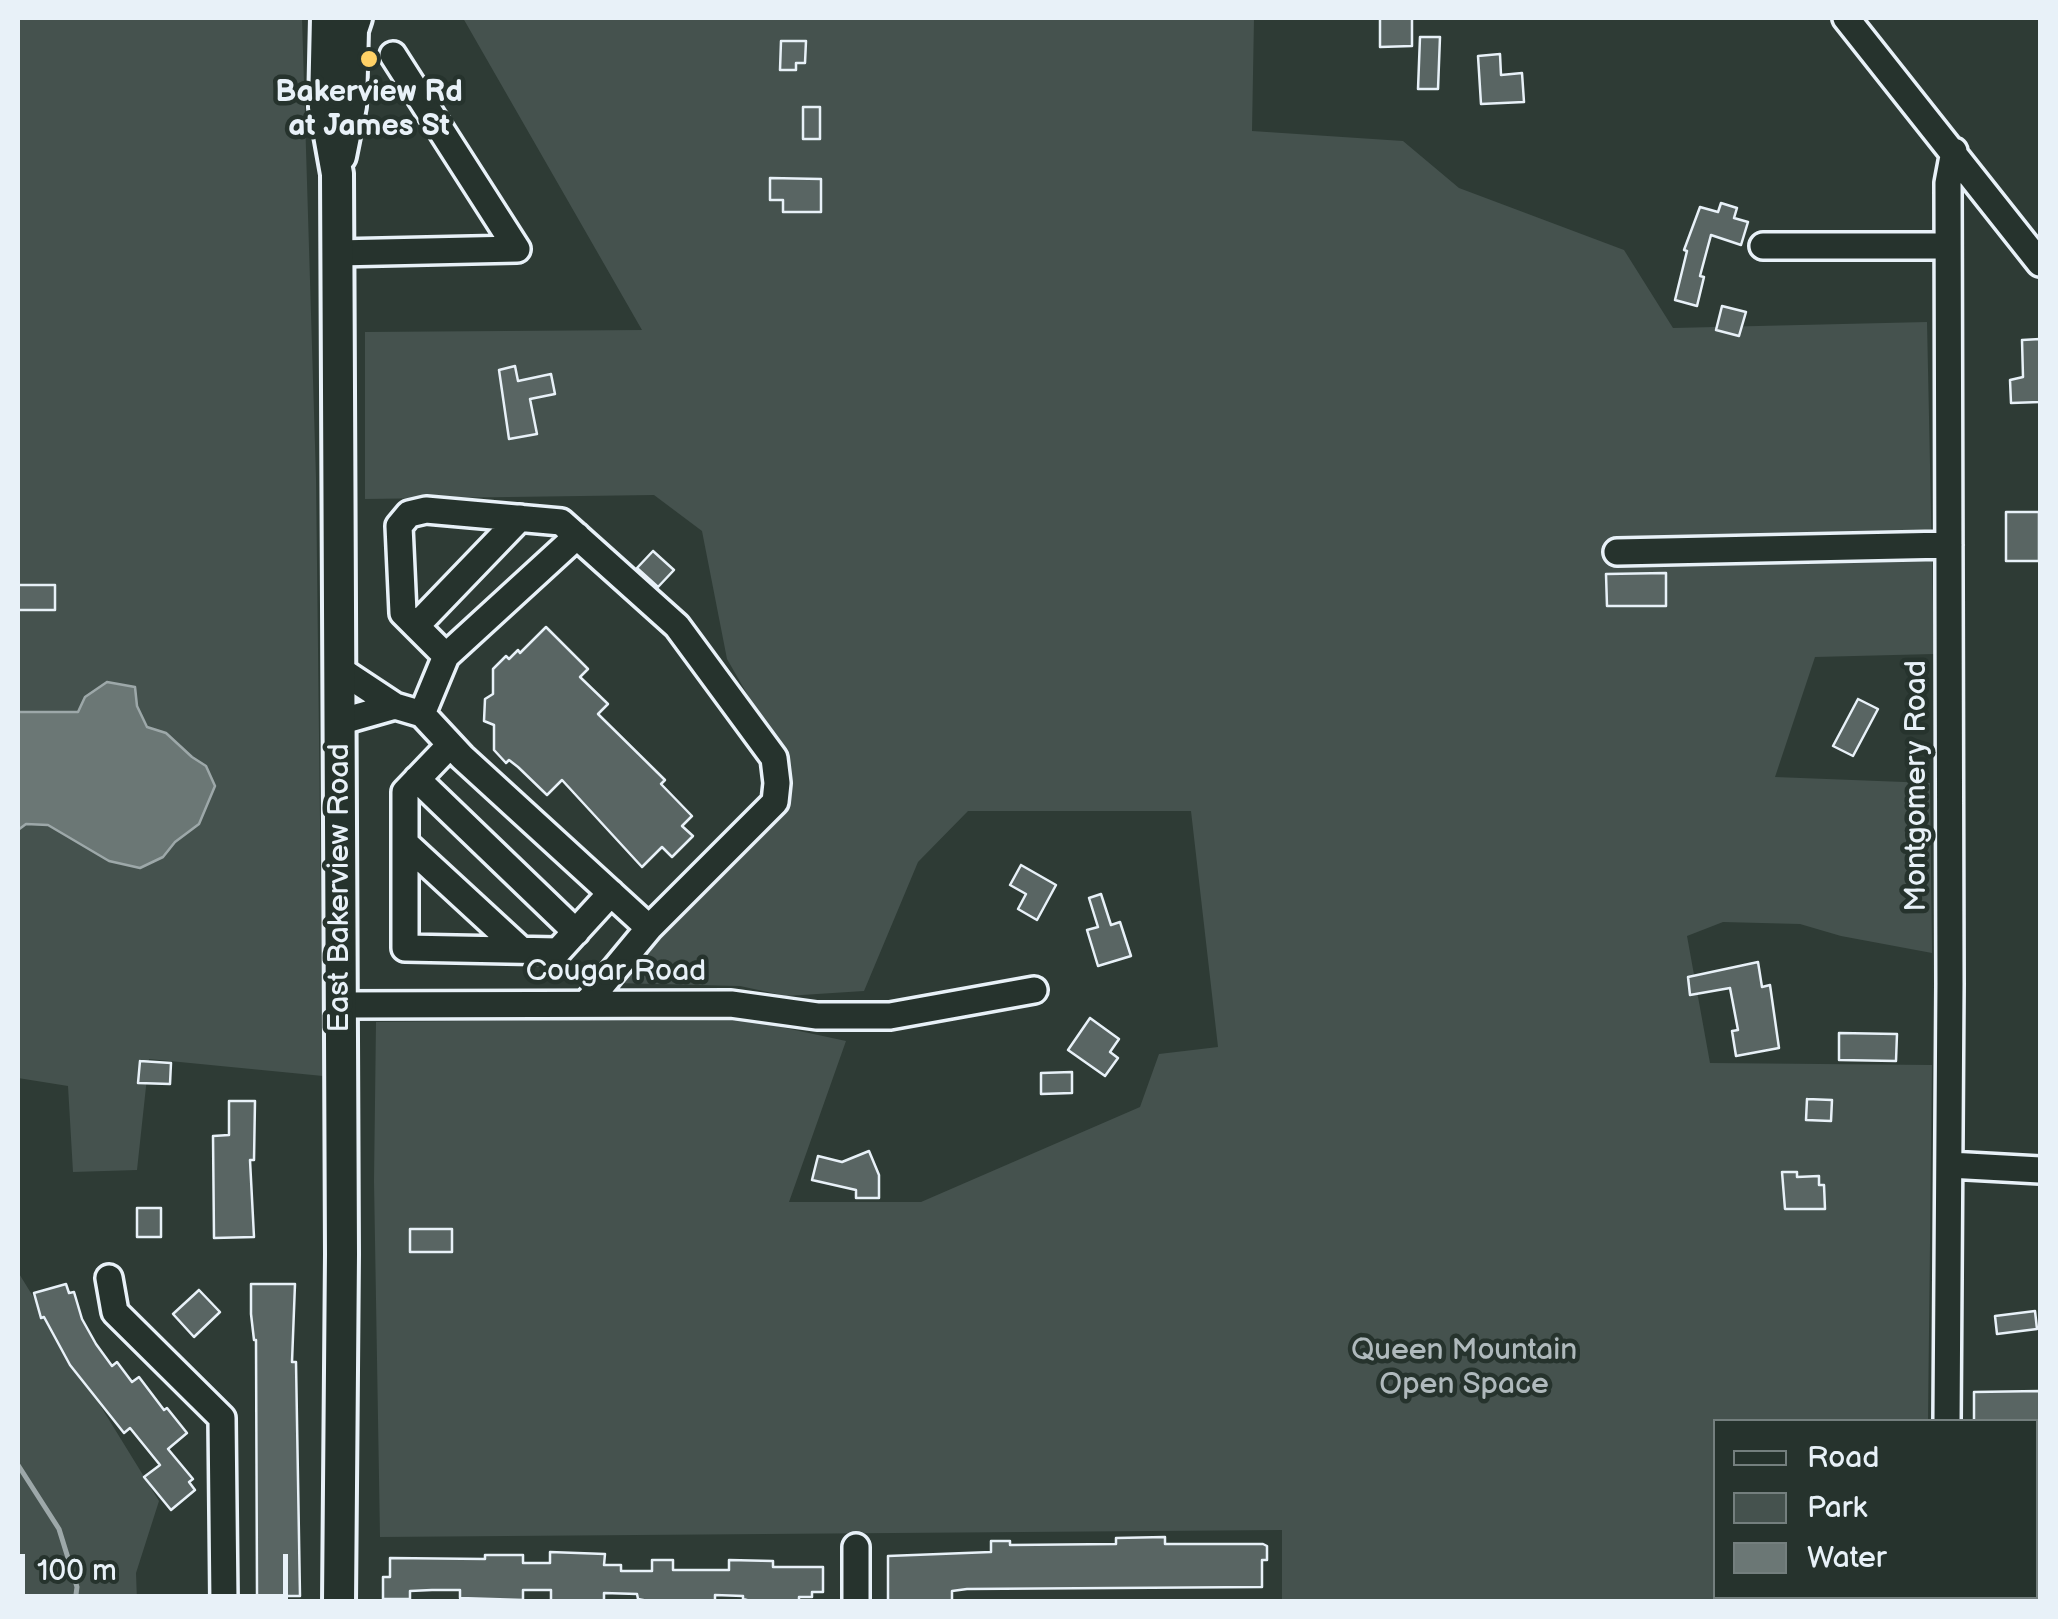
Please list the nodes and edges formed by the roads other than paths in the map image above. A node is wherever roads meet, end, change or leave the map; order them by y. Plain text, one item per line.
1 (327, 18) edge
2 (356, 18) edge
3 (1846, 18) edge
4 (393, 55) dead end
5 (1954, 151) junction
6 (337, 174) junction
7 (1764, 246) dead end
8 (1948, 246) junction
9 (337, 253) junction
10 (2040, 264) edge
11 (520, 518) junction
12 (577, 536) junction
13 (1949, 545) junction
14 (1618, 552) dead end
15 (416, 626) junction
16 (446, 656) junction
17 (339, 668) junction
18 (395, 706) junction
19 (422, 714) junction
20 (339, 722) junction
21 (450, 744) junction
22 (417, 779) junction
23 (404, 843) junction
24 (612, 893) junction
25 (649, 928) junction
26 (576, 932) junction
27 (519, 948) junction
28 (1034, 990) dead end
29 (586, 1004) junction
30 (341, 1005) junction
31 (1949, 1165) junction
32 (2040, 1170) edge
33 (109, 1278) dead end
34 (1948, 1419) edge
35 (856, 1547) dead end
36 (224, 1602) edge
37 (338, 1602) edge
38 (856, 1602) edge

1 - 6 main road, East Bakerview Road
2 - 6 main road, East Bakerview Road
3 - 5 street
4 - 9 street
5 - 8 street, Montgomery Road
5 - 10 street
6 - 9 main road, East Bakerview Road
7 - 8 street
8 - 13 street, Montgomery Road
9 - 17 main road, East Bakerview Road
11 - 12 street
11 - 15 street
11 - 15 street
12 - 16 street
12 - 25 street
13 - 14 street
13 - 31 street, Montgomery Road
15 - 16 street
16 - 19 street
17 - 18 street
17 - 20 main road, East Bakerview Road
18 - 19 street
18 - 20 street
19 - 21 street
20 - 30 main road, East Bakerview Road
21 - 22 street
21 - 24 street
22 - 23 street
22 - 26 street
23 - 27 street
23 - 27 street
24 - 25 street
24 - 26 street
25 - 29 street
26 - 27 street
28 - 29 street, Cougar Road
29 - 30 street, Cougar Road
30 - 37 main road, East Bakerview Road
31 - 32 street
31 - 34 street, Montgomery Road
33 - 36 street
35 - 38 street

